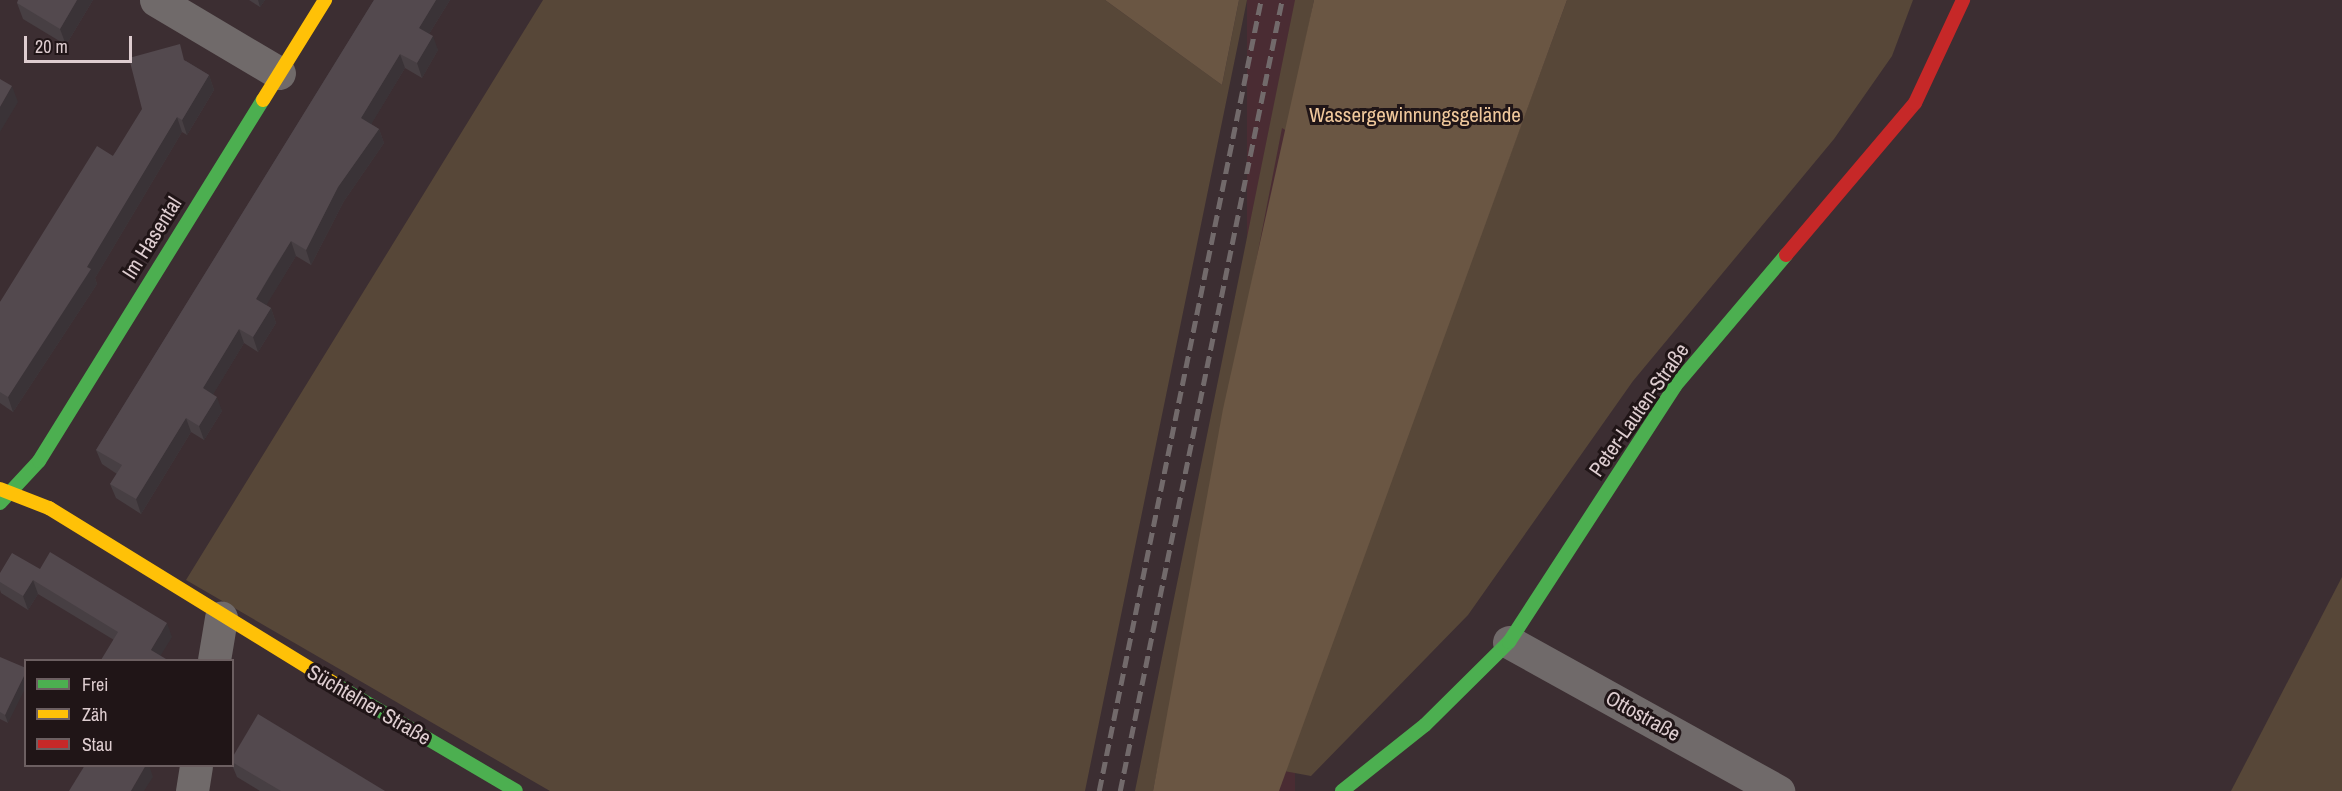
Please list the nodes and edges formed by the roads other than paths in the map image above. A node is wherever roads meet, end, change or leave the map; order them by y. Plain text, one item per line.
1 (156, 0) edge
2 (325, 0) edge
3 (1963, 0) edge
4 (279, 73) junction
5 (5, 491) edge
6 (0, 503) edge
7 (221, 618) junction
8 (1509, 642) junction
9 (214, 659) edge
10 (196, 767) edge
11 (192, 791) edge
12 (516, 791) edge
13 (1342, 791) edge
14 (1778, 791) edge

1 - 4 street
2 - 4 street, Im Hasental
3 - 8 street, Peter-Lauten-Straße
4 - 5 street, Im Hasental
5 - 6 street, Im Hasental
5 - 7 street, Süchtelner Straße
7 - 9 street
7 - 12 street, Süchtelner Straße
8 - 13 street, Peter-Lauten-Straße
8 - 14 street, Ottostraße
10 - 11 street

